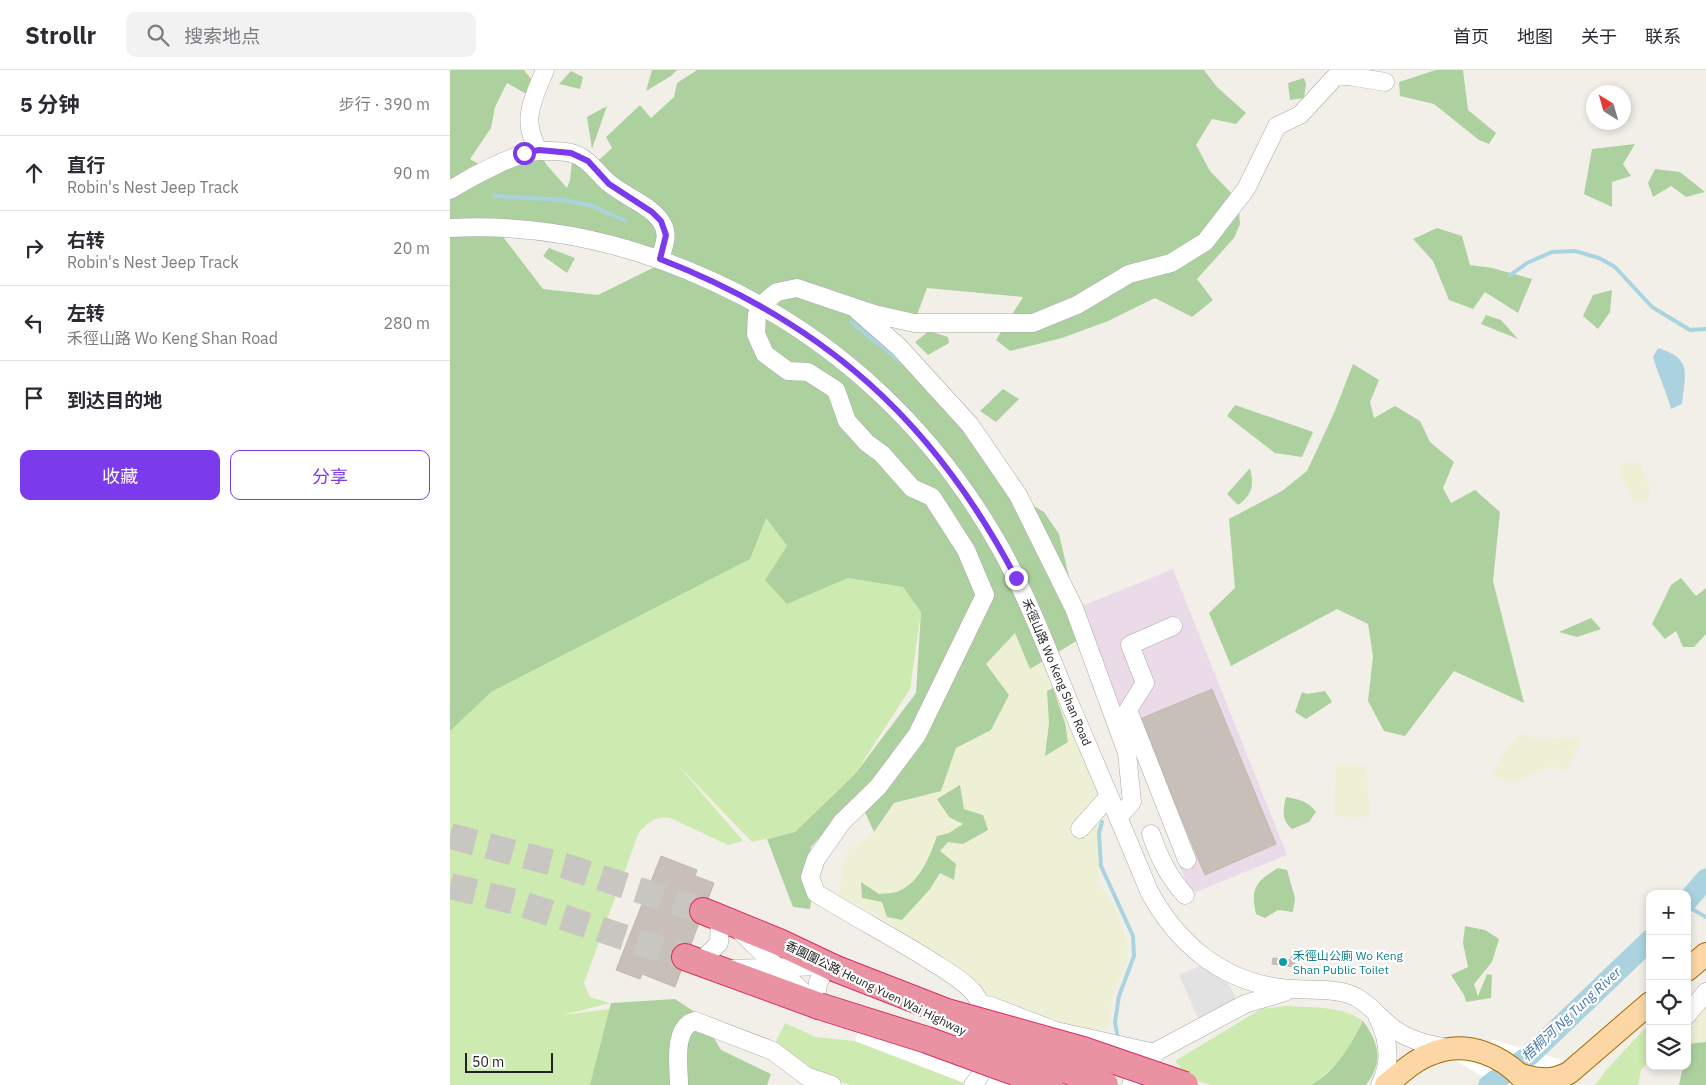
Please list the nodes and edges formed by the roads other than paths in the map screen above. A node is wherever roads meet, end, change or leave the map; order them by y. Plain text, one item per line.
1 (545, 70) edge
2 (1385, 82) dead end
3 (539, 150) junction
4 (450, 190) edge
5 (450, 228) edge
6 (660, 259) junction
7 (761, 305) junction
8 (854, 307) junction
9 (1173, 626) dead end
10 (1109, 796) junction
11 (1117, 815) junction
12 (1173, 825) junction
13 (1080, 829) dead end
14 (1151, 834) junction
15 (1129, 843) junction
16 (1187, 860) dead end
17 (1185, 895) dead end
18 (718, 917) junction
19 (1706, 954) edge
20 (701, 963) junction
21 (777, 966) junction
22 (832, 967) junction
23 (1691, 967) edge
24 (1691, 974) edge
25 (1301, 989) junction
26 (1706, 991) edge
27 (979, 1004) junction
28 (817, 1006) junction
29 (1646, 1006) edge
30 (1691, 1010) edge
31 (1374, 1011) junction
32 (1628, 1022) junction
33 (1460, 1049) junction
34 (1155, 1053) junction
35 (1531, 1081) edge
36 (679, 1085) edge
37 (832, 1085) edge
38 (973, 1085) edge
39 (1002, 1085) edge
40 (1050, 1085) edge
41 (1105, 1085) edge
42 (1131, 1085) edge
43 (1185, 1085) edge
44 (1380, 1085) edge
45 (1386, 1085) edge
46 (1577, 1085) edge

1 - 3 street
2 - 8 street
3 - 4 street
3 - 6 street
5 - 6 street, 禾徑山路 Wo Keng Shan Road
6 - 7 street, 禾徑山路 Wo Keng Shan Road
7 - 8 street
7 - 10 street, 禾徑山路 Wo Keng Shan Road
7 - 27 street
8 - 11 street
9 - 12 street
10 - 11 street, 禾徑山路 Wo Keng Shan Road
10 - 13 street
11 - 15 street, 禾徑山路 Wo Keng Shan Road
12 - 14 street
12 - 16 street
14 - 15 street
14 - 17 street
15 - 25 street, 禾徑山路 Wo Keng Shan Road
18 - 20 street
18 - 21 street
18 - 22 highway, 香園圍公路 Heung Yuen Wai Highway
19 - 23 main road
20 - 21 street
20 - 28 highway, 香園圍公路 Heung Yuen Wai Highway
21 - 22 street
21 - 28 street
22 - 28 street
22 - 41 highway, 香園圍公路 Heung Yuen Wai Highway, bridge
22 - 43 highway, bridge
24 - 26 street
25 - 31 street, 禾徑山路 Wo Keng Shan Road
25 - 34 street
26 - 30 street
27 - 34 street
27 - 38 street
28 - 39 highway, bridge
28 - 40 highway, 香園圍公路 Heung Yuen Wai Highway, bridge
29 - 32 main road
31 - 33 street, 禾徑山路 Wo Keng Shan Road
31 - 44 street, 禾徑山路 Wo Keng Shan Road
32 - 35 main road
32 - 46 main road
33 - 35 main road
33 - 45 main road
34 - 42 street
36 - 37 street

